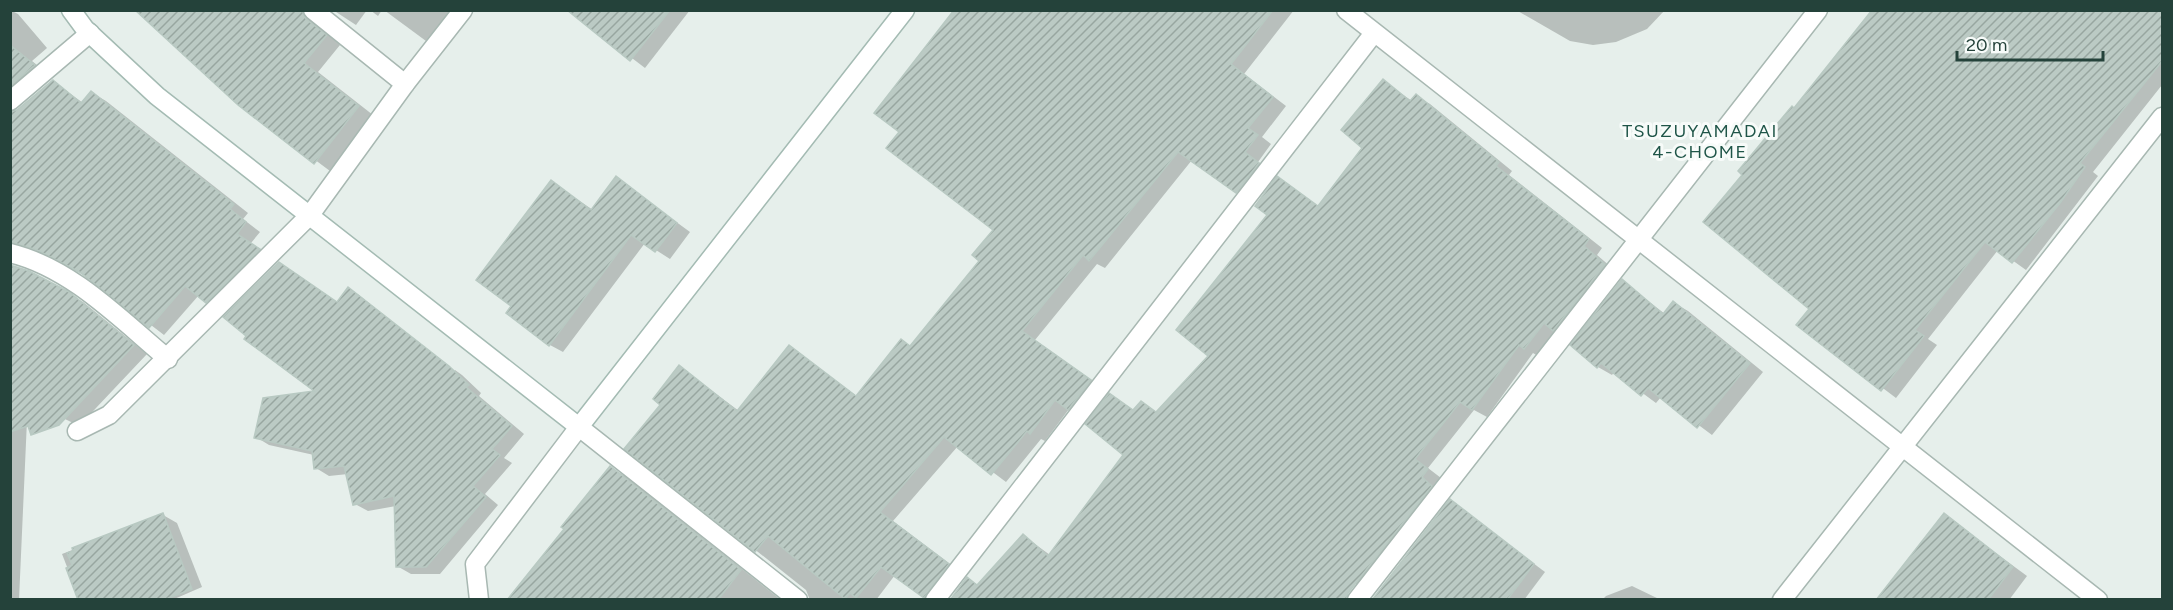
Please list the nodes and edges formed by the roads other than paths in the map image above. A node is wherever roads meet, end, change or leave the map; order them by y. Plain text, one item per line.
1 (71, 10) edge
2 (313, 10) edge
3 (463, 10) edge
4 (905, 10) edge
5 (1346, 10) edge
6 (1818, 10) edge
7 (90, 33) junction
8 (1374, 33) junction
9 (405, 84) junction
10 (10, 101) edge
11 (2163, 117) edge
12 (310, 215) junction
13 (1638, 241) junction
14 (10, 254) edge
15 (168, 359) junction
16 (579, 427) junction
17 (77, 431) dead end
18 (1901, 447) junction
19 (479, 600) edge
20 (798, 600) edge
21 (935, 600) edge
22 (1357, 600) edge
23 (1782, 600) edge
24 (2098, 600) edge

1 - 7 street
2 - 9 street
3 - 9 street
4 - 16 street
5 - 8 street
6 - 13 street
7 - 10 street
7 - 12 street
8 - 13 street
8 - 21 street
9 - 12 street
11 - 18 street
12 - 15 street
12 - 16 street
13 - 18 street
13 - 22 street
14 - 15 street
15 - 17 street
16 - 19 street
16 - 20 street
18 - 23 street
18 - 24 street

